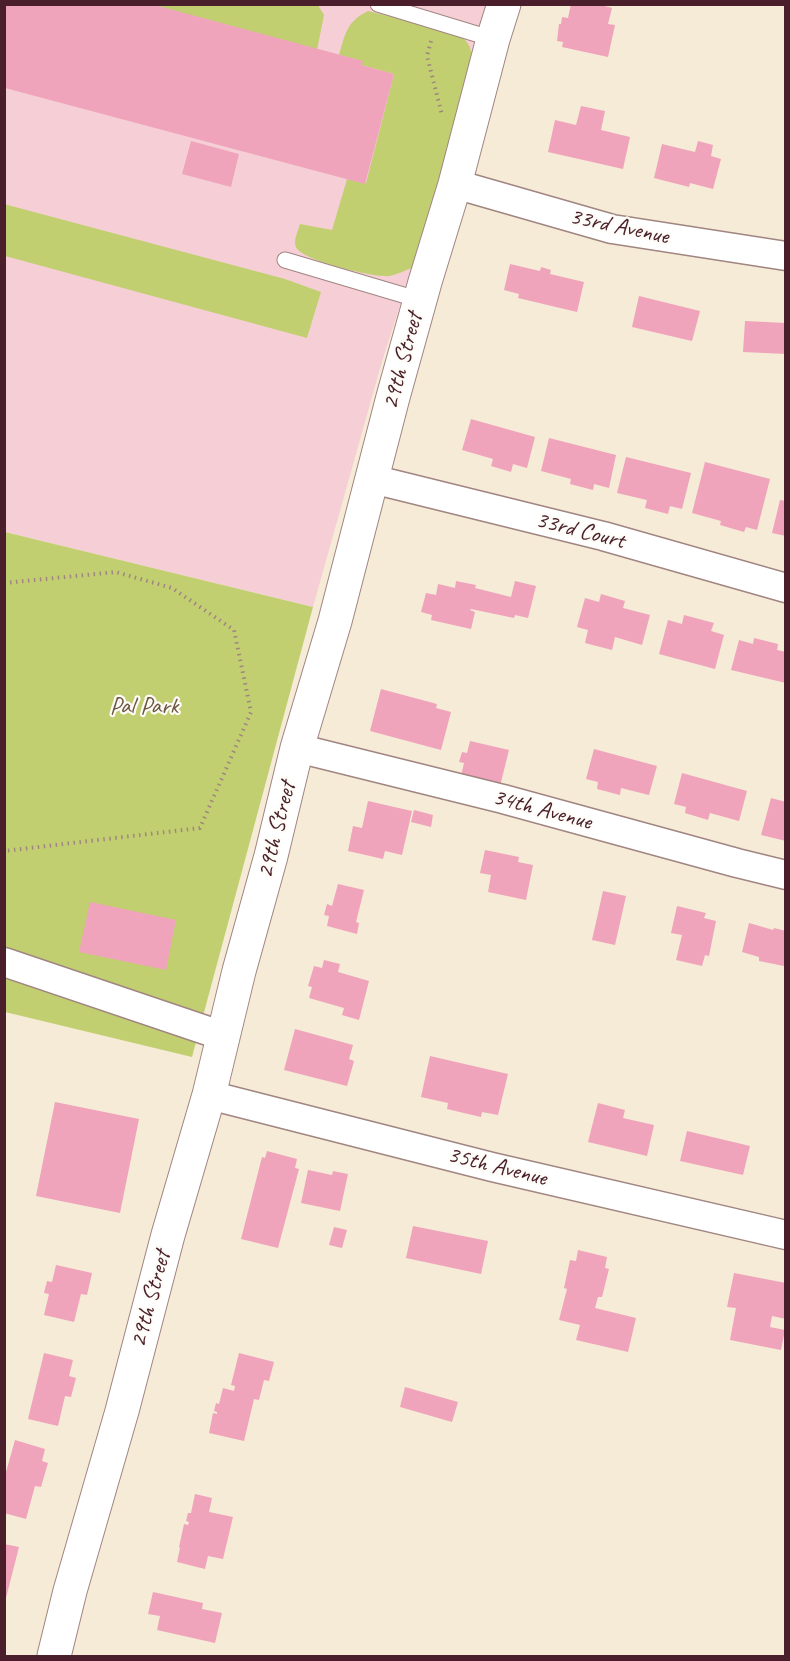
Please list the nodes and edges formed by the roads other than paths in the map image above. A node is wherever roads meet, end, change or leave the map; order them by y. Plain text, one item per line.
1 (378, 4) edge
2 (504, 4) edge
3 (397, 7) edge
4 (493, 39) junction
5 (455, 184) junction
6 (786, 256) edge
7 (285, 260) dead end
8 (420, 300) junction
9 (372, 479) junction
10 (786, 588) edge
11 (297, 748) junction
12 (786, 875) edge
13 (4, 962) edge
14 (223, 1036) junction
15 (209, 1095) junction
16 (786, 1235) edge
17 (54, 1656) edge

1 - 3 lane
2 - 4 street, 29th Street
3 - 4 lane
4 - 5 street, 29th Street
5 - 6 street, 33rd Avenue
5 - 8 street, 29th Street
7 - 8 lane
8 - 9 street, 29th Street
9 - 10 street, 33rd Court
9 - 11 street, 29th Street
11 - 12 street, 34th Avenue
11 - 14 street, 29th Street
13 - 14 street
14 - 15 street, 29th Street
15 - 16 street, 35th Avenue
15 - 17 street, 29th Street

